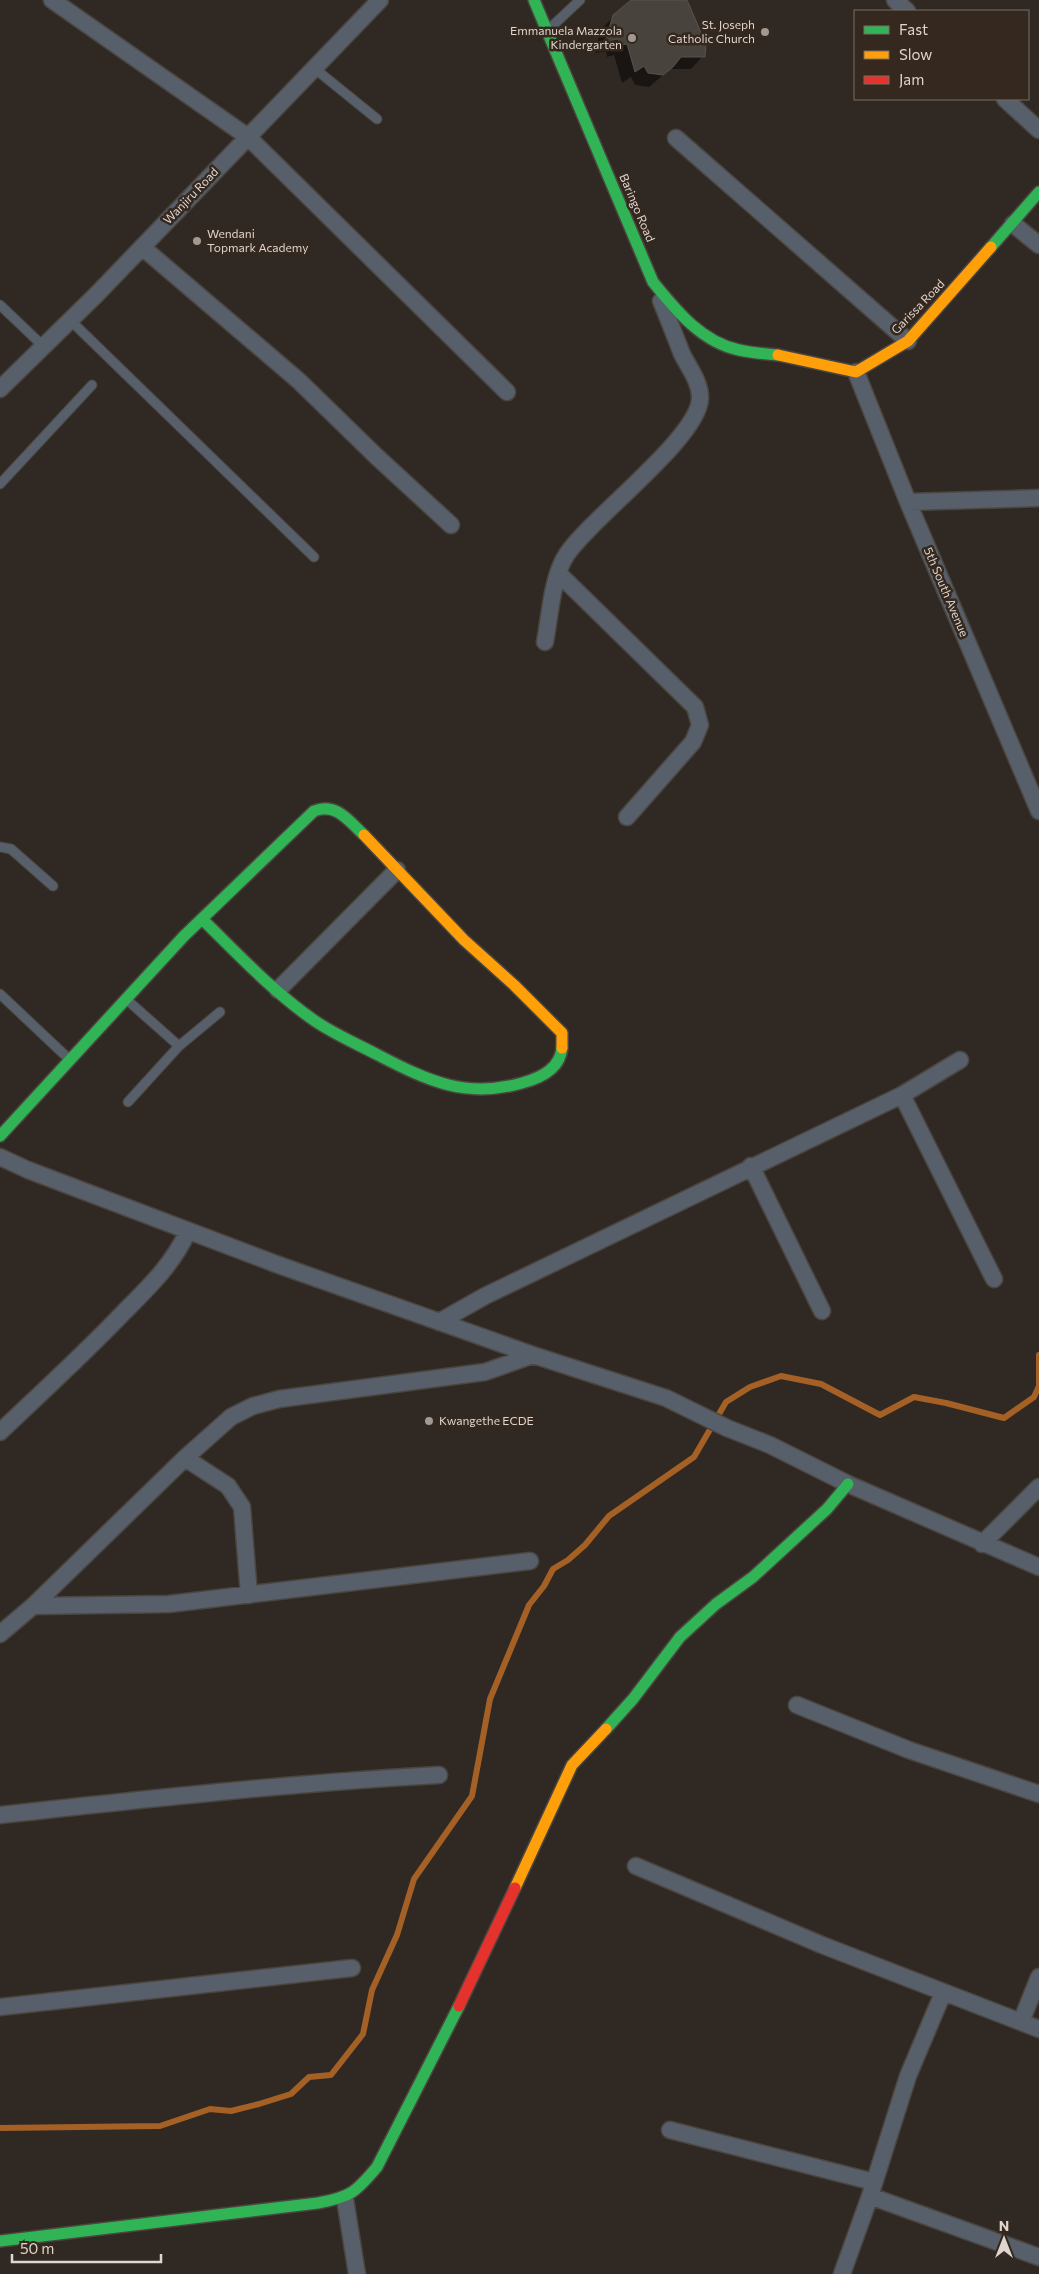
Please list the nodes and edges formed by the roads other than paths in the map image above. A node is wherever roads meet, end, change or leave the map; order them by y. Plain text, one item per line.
1 (52, 0) edge
2 (380, 0) edge
3 (534, 0) edge
4 (580, 0) edge
5 (895, 0) edge
6 (906, 10) edge
7 (548, 30) junction
8 (314, 68) junction
9 (1005, 100) edge
10 (377, 119) dead end
11 (1039, 130) edge
12 (248, 137) junction
13 (676, 138) dead end
14 (1039, 192) edge
15 (1013, 224) junction
16 (1039, 245) edge
17 (142, 247) junction
18 (653, 282) junction
19 (0, 305) edge
20 (70, 320) junction
21 (908, 342) junction
22 (43, 346) junction
23 (856, 372) junction
24 (92, 385) dead end
25 (0, 389) edge
26 (507, 392) dead end
27 (0, 484) edge
28 (1039, 498) edge
29 (908, 502) junction
30 (451, 525) dead end
31 (314, 557) dead end
32 (558, 573) junction
33 (546, 642) dead end
34 (1039, 811) edge
35 (627, 817) dead end
36 (0, 847) edge
37 (398, 870) junction
38 (52, 886) dead end
39 (202, 919) junction
40 (278, 990) junction
41 (0, 994) edge
42 (126, 999) junction
43 (220, 1012) dead end
44 (179, 1046) junction
45 (70, 1060) junction
46 (960, 1060) dead end
47 (902, 1095) junction
48 (128, 1102) dead end
49 (0, 1136) edge
50 (0, 1157) edge
51 (751, 1166) junction
52 (188, 1231) junction
53 (994, 1279) dead end
54 (822, 1311) dead end
55 (439, 1322) junction
56 (533, 1355) junction
57 (0, 1432) edge
58 (185, 1458) junction
59 (848, 1484) junction
60 (1039, 1487) edge
61 (982, 1544) junction
62 (530, 1561) dead end
63 (1039, 1567) edge
64 (248, 1595) junction
65 (33, 1606) junction
66 (0, 1634) edge
67 (797, 1705) dead end
68 (439, 1774) dead end
69 (1039, 1794) edge
70 (0, 1815) edge
71 (636, 1866) dead end
72 (352, 1968) dead end
73 (1039, 1977) edge
74 (943, 1993) junction
75 (0, 2007) edge
76 (1021, 2022) junction
77 (1039, 2029) edge
78 (670, 2130) dead end
79 (872, 2189) junction
80 (345, 2199) junction
81 (0, 2241) edge
82 (1039, 2257) edge
83 (357, 2274) edge
84 (842, 2274) edge

1 - 12 street
2 - 8 street, Wanjiru Road
3 - 7 street, Baringo Road
4 - 7 lane
5 - 6 street
7 - 18 street, Baringo Road
8 - 10 lane
8 - 12 street, Wanjiru Road
9 - 11 street
12 - 17 street, Wanjiru Road
12 - 26 street
13 - 21 street
14 - 15 street, Garissa Road
15 - 16 street
15 - 21 street, Garissa Road
17 - 20 street, Wanjiru Road
17 - 30 street
18 - 23 street, Baringo Road
18 - 32 street
19 - 22 lane
20 - 22 street, Wanjiru Road
20 - 31 lane
21 - 23 street, Garissa Road
22 - 25 street, Wanjiru Road
23 - 29 street, 5th South Avenue
24 - 27 lane
28 - 29 street
29 - 34 street, 5th South Avenue
32 - 33 street
32 - 35 street
36 - 38 lane
37 - 39 street
37 - 40 street
37 - 40 street
39 - 40 street
39 - 42 street
41 - 45 lane
42 - 44 lane
42 - 45 street
43 - 44 lane
44 - 48 lane
45 - 49 street
46 - 47 street
47 - 51 street
47 - 53 street
50 - 52 street
51 - 54 street
51 - 55 street
52 - 55 street
52 - 57 street
55 - 56 street
56 - 58 street
56 - 59 street
58 - 64 street
58 - 65 street
59 - 61 street
59 - 80 street
60 - 61 street
61 - 63 street
62 - 64 street
64 - 65 street
65 - 66 street
67 - 69 street
68 - 70 street
71 - 74 street
72 - 75 street
73 - 76 street
74 - 76 street
74 - 79 street
76 - 77 street
78 - 79 street
79 - 82 street
79 - 84 street
80 - 81 street
80 - 83 street

